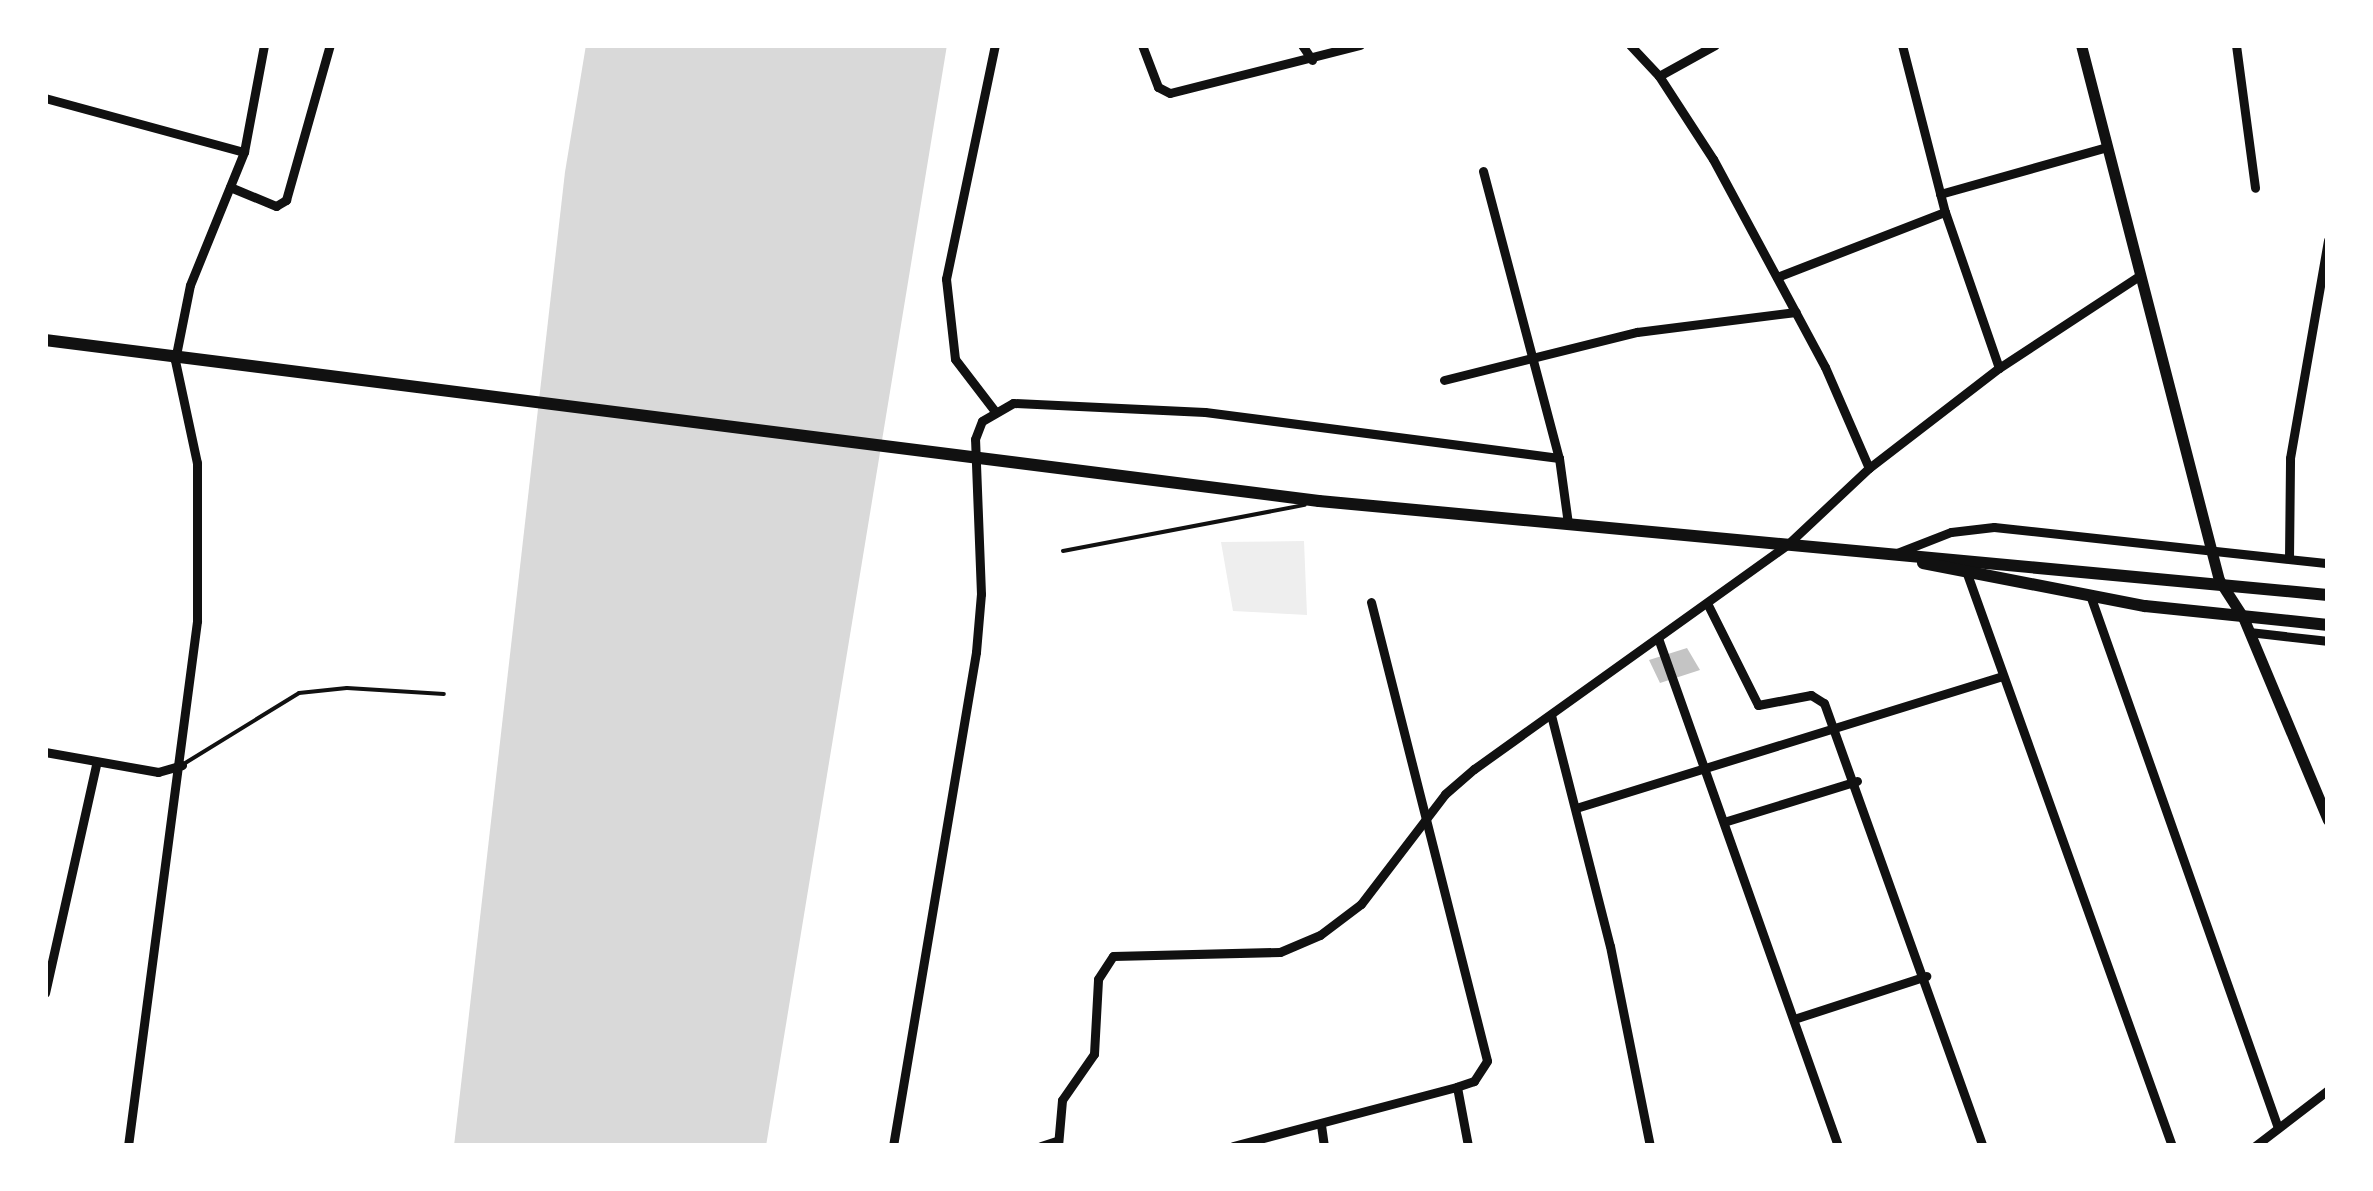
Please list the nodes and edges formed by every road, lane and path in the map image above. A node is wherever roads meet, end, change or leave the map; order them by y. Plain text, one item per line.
1 (264, 45) edge
2 (330, 45) edge
3 (995, 45) edge
4 (1142, 45) edge
5 (1302, 45) edge
6 (1360, 45) edge
7 (1630, 45) edge
8 (1715, 45) edge
9 (1902, 45) edge
10 (2081, 45) edge
11 (2236, 45) edge
12 (1312, 60) junction
13 (1658, 76) junction
14 (45, 98) edge
15 (2107, 146) junction
16 (244, 152) junction
17 (1483, 171) dead end
18 (230, 187) junction
19 (2255, 188) dead end
20 (1940, 194) junction
21 (1944, 212) junction
22 (2328, 240) edge
23 (2139, 276) junction
24 (1777, 278) junction
25 (2324, 282) edge
26 (1796, 312) junction
27 (45, 340) edge
28 (1532, 358) junction
29 (178, 360) junction
30 (1999, 368) junction
31 (1444, 380) dead end
32 (994, 410) junction
33 (1559, 458) junction
34 (1869, 468) junction
35 (1319, 501) junction
36 (1568, 524) junction
37 (1788, 544) junction
38 (2209, 547) junction
39 (1063, 551) dead end
40 (1862, 551) junction
41 (1896, 554) junction
42 (2289, 558) junction
43 (2328, 563) edge
44 (1966, 571) junction
45 (2219, 580) junction
46 (2328, 594) edge
47 (2090, 595) junction
48 (1371, 602) dead end
49 (1707, 604) junction
50 (2242, 617) junction
51 (2328, 624) edge
52 (2250, 632) junction
53 (1658, 638) junction
54 (2328, 640) edge
55 (2000, 676) junction
56 (444, 694) dead end
57 (1551, 715) junction
58 (1836, 731) junction
59 (45, 752) edge
60 (96, 764) junction
61 (182, 766) junction
62 (1708, 770) junction
63 (1856, 781) junction
64 (1576, 808) junction
65 (1427, 817) junction
66 (2328, 820) edge
67 (1727, 821) junction
68 (1926, 976) junction
69 (45, 993) edge
70 (1798, 1018) junction
71 (1458, 1087) junction
72 (2328, 1090) edge
73 (1321, 1125) junction
74 (2278, 1128) junction
75 (1057, 1144) edge
76 (128, 1146) edge
77 (893, 1146) edge
78 (1040, 1146) edge
79 (1233, 1146) edge
80 (1324, 1146) edge
81 (1468, 1146) edge
82 (1650, 1146) edge
83 (1838, 1146) edge
84 (1983, 1146) edge
85 (2172, 1146) edge
86 (2255, 1146) edge

1 - 16 street
2 - 18 street
3 - 32 street
4 - 12 street
5 - 12 street
6 - 12 street
7 - 13 street
8 - 13 street
9 - 20 street
10 - 15 main road
11 - 19 street
13 - 24 street
14 - 16 street
15 - 20 street
15 - 23 main road
16 - 18 street
17 - 28 street
18 - 29 street
20 - 21 street
21 - 24 street
21 - 30 street
22 - 25 street
23 - 30 street
23 - 38 main road
24 - 26 street
25 - 42 street
26 - 28 street
26 - 34 street
27 - 29 main road
28 - 31 street
28 - 33 street
29 - 35 main road
29 - 61 street
30 - 34 street
32 - 33 street
32 - 77 street
33 - 36 street
34 - 37 street
35 - 36 main road
35 - 39 lane
36 - 37 main road
37 - 40 main road
37 - 49 street
38 - 41 street
38 - 42 street
38 - 45 main road
40 - 41 main road
40 - 44 main road
41 - 45 main road
42 - 43 street
44 - 47 main road
44 - 55 street
45 - 46 main road
45 - 50 main road
47 - 50 main road
47 - 74 street
48 - 65 street
49 - 53 street
49 - 58 street
50 - 51 main road
50 - 52 main road
52 - 54 street
52 - 66 main road
53 - 57 street
53 - 62 street
55 - 58 street
55 - 85 street
56 - 61 lane
57 - 64 street
57 - 65 street
58 - 62 street
58 - 63 street
59 - 60 street
60 - 61 street
60 - 69 street
61 - 76 street
62 - 64 street
62 - 67 street
63 - 67 street
63 - 68 street
64 - 82 street
65 - 71 street
65 - 75 street
67 - 70 street
68 - 70 street
68 - 84 street
70 - 83 street
71 - 73 street
71 - 81 street
72 - 74 street
73 - 79 street
73 - 80 street
74 - 86 street
75 - 78 street

